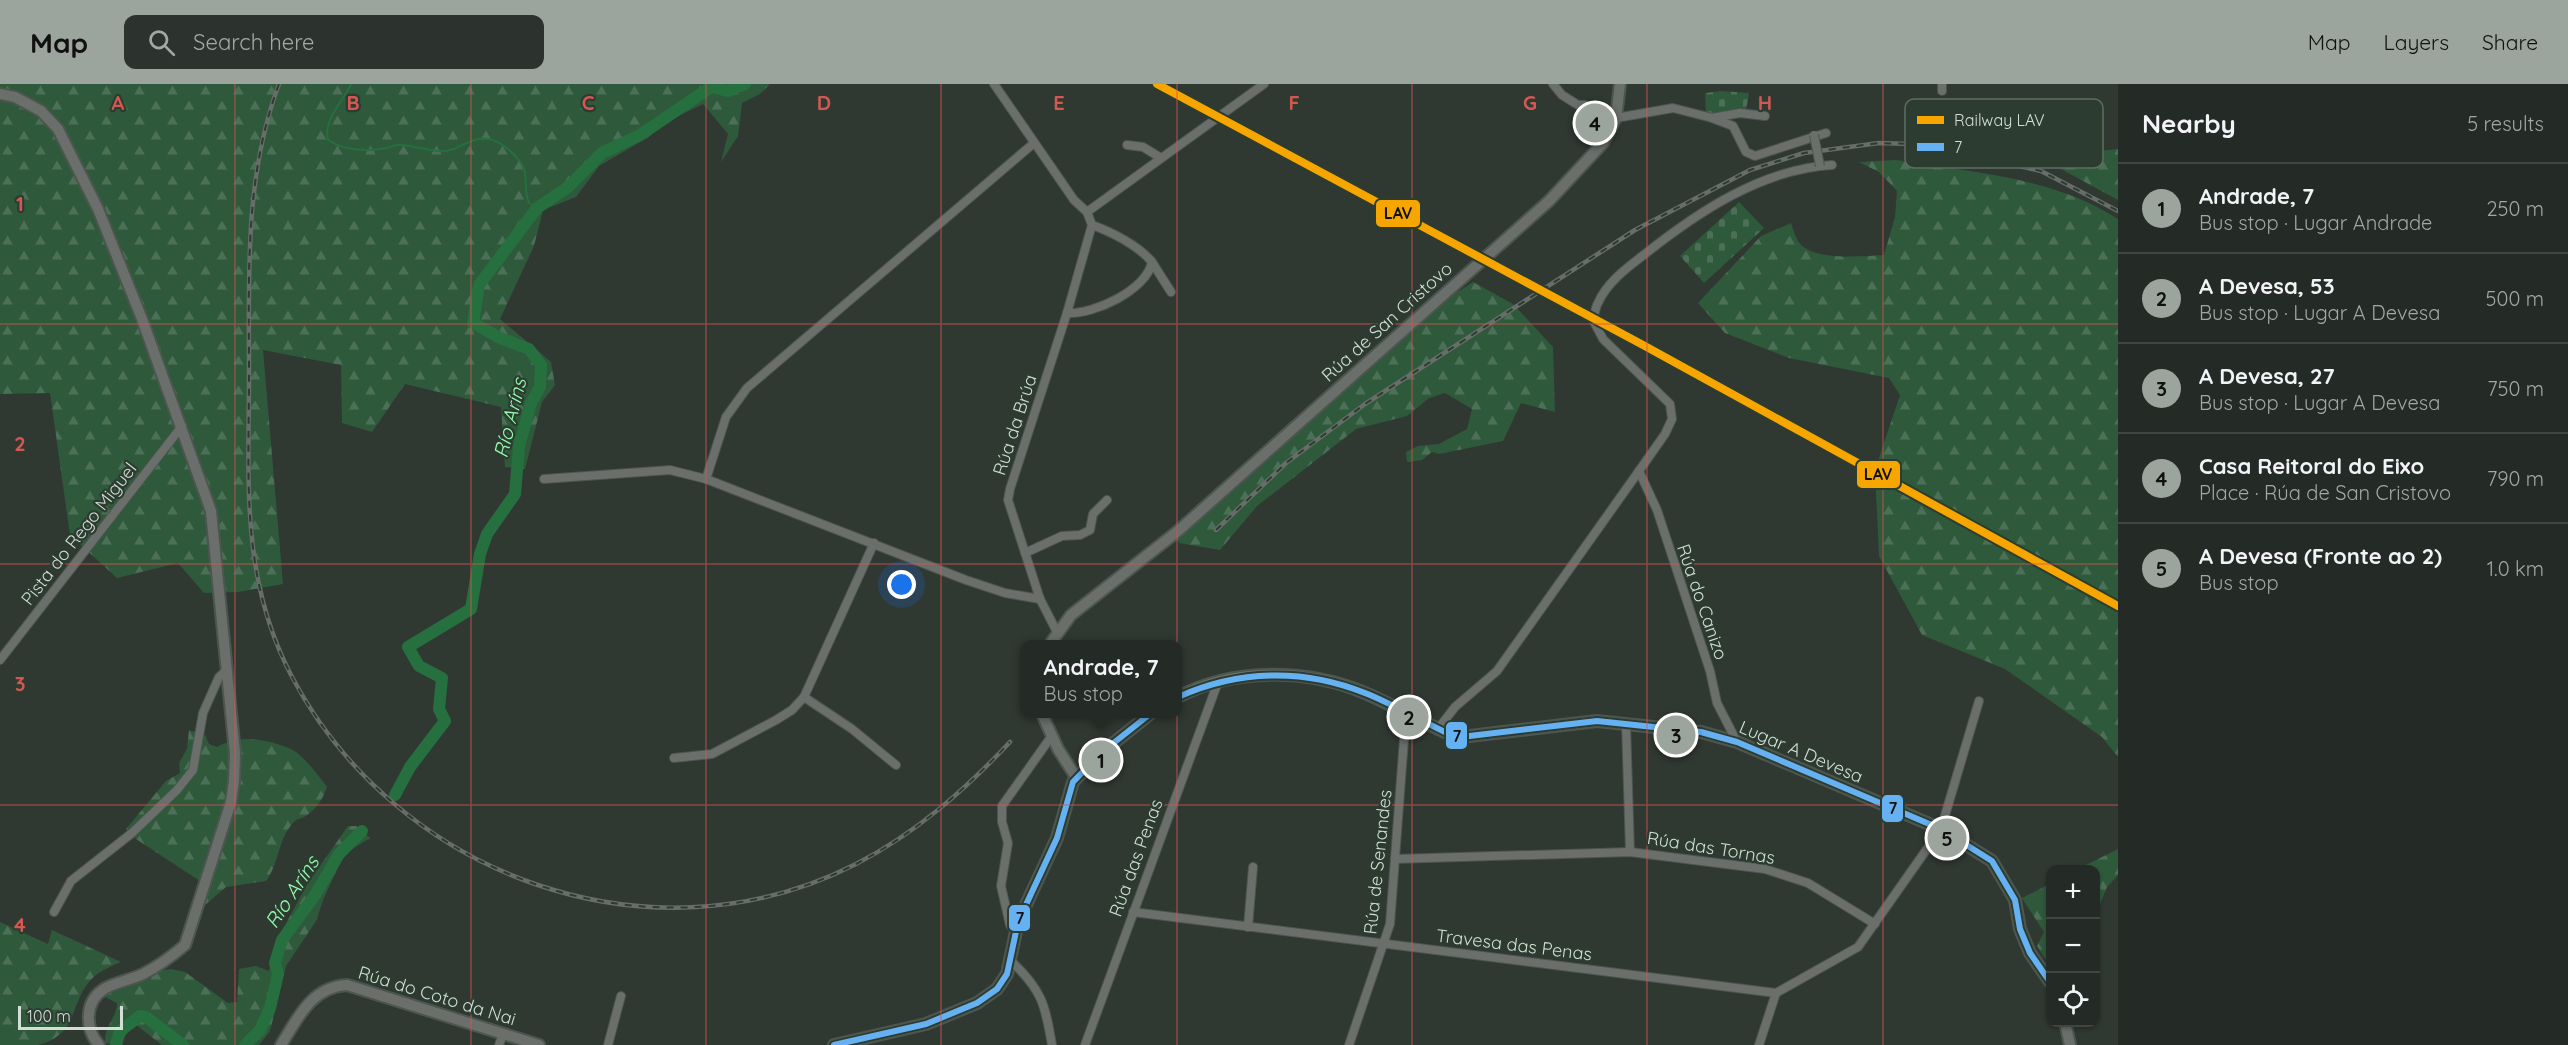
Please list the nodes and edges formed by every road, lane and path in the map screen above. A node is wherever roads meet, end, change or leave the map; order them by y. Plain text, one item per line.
1 (994, 84) edge
2 (1264, 84) edge
3 (1553, 84) edge
4 (1620, 84) edge
5 (0, 94) edge
6 (1766, 116) dead end
7 (1616, 118) junction
8 (1713, 118) junction
9 (1826, 133) dead end
10 (1814, 135) junction
11 (1034, 142) junction
12 (1127, 145) dead end
13 (1161, 158) junction
14 (1832, 165) dead end
15 (1820, 166) junction
16 (1087, 212) junction
17 (1092, 225) junction
18 (1152, 262) junction
19 (1171, 292) dead end
20 (1067, 313) junction
21 (182, 426) junction
22 (1639, 471) junction
23 (544, 479) dead end
24 (706, 479) junction
25 (1107, 500) dead end
26 (874, 543) junction
27 (1025, 553) junction
28 (1040, 599) junction
29 (1057, 632) junction
30 (1053, 640) edge
31 (0, 660) edge
32 (227, 670) junction
33 (1218, 682) junction
34 (1182, 695) edge
35 (804, 697) junction
36 (1979, 701) dead end
37 (1406, 713) junction
38 (1044, 718) edge
39 (1145, 718) edge
40 (1626, 723) junction
41 (1438, 729) junction
42 (1051, 737) junction
43 (1737, 742) junction
44 (674, 758) dead end
45 (896, 765) dead end
46 (1076, 777) junction
47 (1941, 829) junction
48 (1630, 852) junction
49 (1395, 859) junction
50 (1253, 867) dead end
51 (54, 912) dead end
52 (1133, 912) junction
53 (1875, 924) junction
54 (1248, 927) junction
55 (1016, 932) junction
56 (1384, 944) junction
57 (1011, 961) junction
58 (2046, 976) edge
59 (1776, 993) junction
60 (621, 996) dead end
61 (2066, 1027) edge
62 (503, 1034) junction
63 (99, 1045) edge
64 (280, 1045) edge
65 (499, 1045) edge
66 (539, 1045) edge
67 (608, 1045) edge
68 (834, 1045) edge
69 (1052, 1045) edge
70 (1085, 1045) edge
71 (1349, 1045) edge
72 (1760, 1045) edge
73 (2070, 1045) edge

1 - 11 street
2 - 13 street
3 - 7 street
4 - 7 street, Rúa de San Cristovo
5 - 21 street
6 - 8 street
7 - 8 street
7 - 29 street, Rúa de San Cristovo
8 - 10 street
9 - 10 street
10 - 15 street, bridge
11 - 16 street
11 - 24 street
12 - 13 street
13 - 16 street
14 - 15 street
15 - 22 street
16 - 17 street
17 - 18 street
17 - 20 street, Rúa da Brúa
18 - 19 street
18 - 20 street
20 - 27 street, Rúa da Brúa
21 - 31 street, Pista do Rego Miguel
21 - 32 street
22 - 41 street
22 - 43 street, Rúa do Canizo
23 - 24 street
24 - 26 street
25 - 27 street
26 - 28 street
26 - 35 street
27 - 28 street, Rúa da Brúa
28 - 29 street, Rúa da Brúa
29 - 30 street, Rúa de San Cristovo
32 - 51 street
32 - 63 street
33 - 34 street, Lugar A Devesa
33 - 37 street, Lugar A Devesa
33 - 52 street, Rúa das Penas
35 - 44 street
35 - 45 street
36 - 47 street
37 - 41 street, Lugar A Devesa
37 - 49 street, Rúa de Senandes
38 - 42 street
39 - 46 street
40 - 41 street, Lugar A Devesa
40 - 43 street, Lugar A Devesa
40 - 48 street, Rúa das Tornas
42 - 46 street
42 - 55 street
43 - 47 street, Lugar A Devesa
46 - 55 street
47 - 53 street
47 - 58 street, Lugar A Devesa
48 - 49 street, Rúa das Tornas
48 - 53 street, Rúa das Tornas
49 - 56 street, Rúa de Senandes
50 - 54 street
52 - 54 street, Travesa das Penas
52 - 70 street, Rúa das Penas
53 - 59 street
54 - 56 street, Travesa das Penas
55 - 57 street
56 - 59 street, Travesa das Penas
56 - 71 street, Rúa de Senandes
57 - 68 street
57 - 69 street
59 - 72 street
60 - 67 street
61 - 73 street
62 - 64 street, Rúa do Coto da Nai
62 - 65 street
62 - 66 street, Rúa do Coto da Nai

